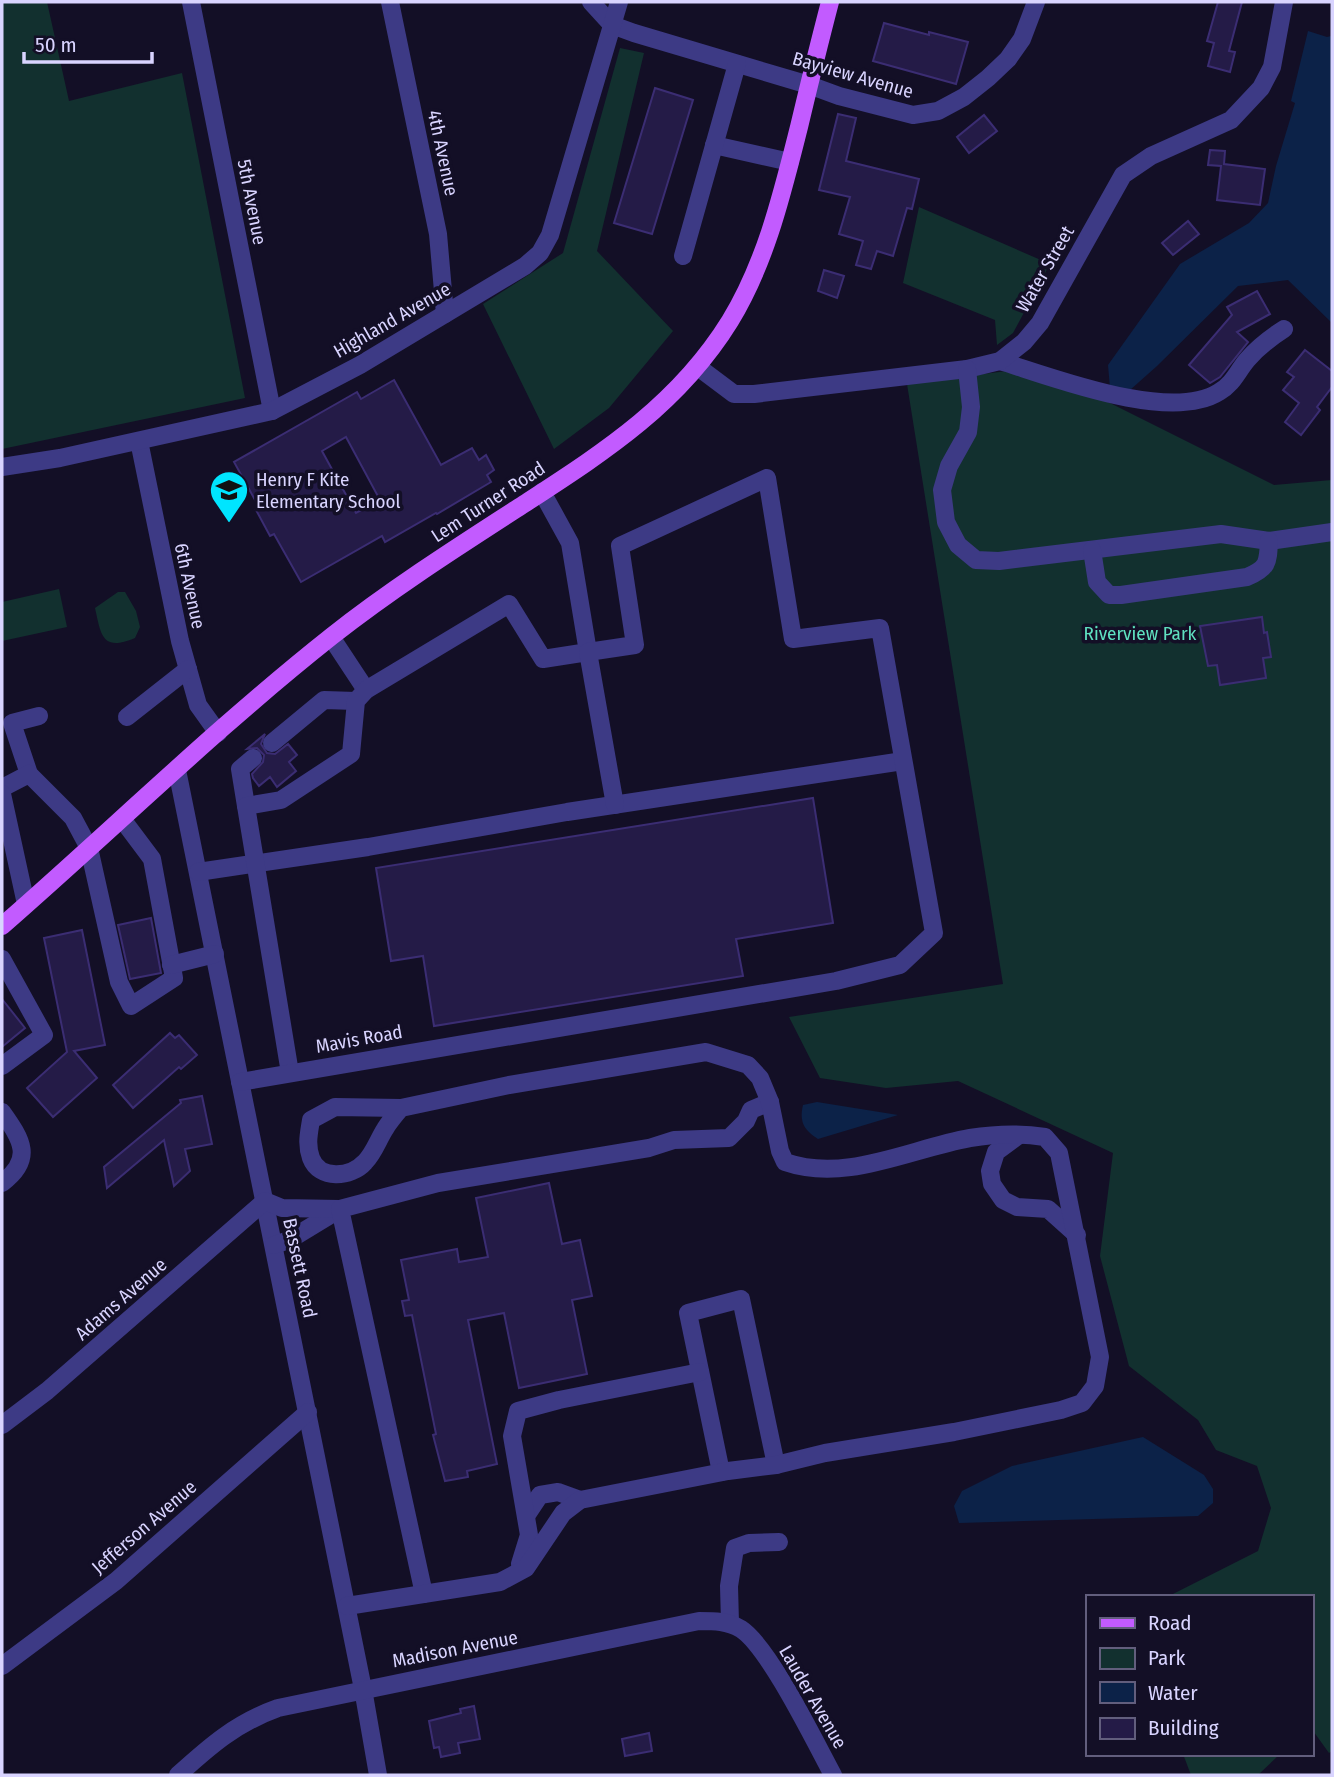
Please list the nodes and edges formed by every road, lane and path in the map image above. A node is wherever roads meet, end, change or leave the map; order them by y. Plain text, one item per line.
1 (191, 2) edge
2 (390, 2) edge
3 (592, 2) edge
4 (619, 2) edge
5 (830, 2) edge
6 (1036, 2) edge
7 (1284, 2) edge
8 (612, 25) junction
9 (737, 64) junction
10 (809, 85) junction
11 (714, 145) junction
12 (790, 162) junction
13 (683, 256) dead end
14 (445, 314) junction
15 (1284, 329) dead end
16 (1000, 361) junction
17 (698, 367) junction
18 (967, 369) junction
19 (272, 411) junction
20 (139, 441) junction
21 (2, 467) edge
22 (542, 492) junction
23 (1332, 532) edge
24 (1269, 541) junction
25 (1092, 550) junction
26 (331, 637) junction
27 (589, 652) junction
28 (188, 669) junction
29 (361, 696) junction
30 (39, 716) dead end
31 (127, 717) dead end
32 (218, 733) junction
33 (272, 743) dead end
34 (253, 758) dead end
35 (903, 761) junction
36 (177, 769) junction
37 (29, 774) junction
38 (2, 788) edge
39 (2, 794) edge
40 (615, 805) junction
41 (246, 806) junction
42 (122, 819) junction
43 (89, 848) junction
44 (257, 863) junction
45 (198, 872) junction
46 (26, 904) junction
47 (2, 926) edge
48 (215, 954) junction
49 (171, 965) junction
50 (4, 970) edge
51 (2, 1066) edge
52 (290, 1073) junction
53 (240, 1082) junction
54 (769, 1102) junction
55 (401, 1108) junction
56 (2, 1112) edge
57 (1022, 1133) junction
58 (2, 1183) edge
59 (265, 1201) junction
60 (340, 1209) junction
61 (1077, 1236) junction
62 (274, 1245) junction
63 (700, 1372) junction
64 (308, 1412) junction
65 (2, 1425) edge
66 (776, 1465) junction
67 (721, 1472) junction
68 (580, 1500) junction
69 (526, 1516) junction
70 (779, 1542) dead end
71 (513, 1575) junction
72 (424, 1594) junction
73 (347, 1606) junction
74 (730, 1623) junction
75 (2, 1666) edge
76 (363, 1689) junction
77 (178, 1775) edge
78 (377, 1775) edge
79 (833, 1775) edge

1 - 19 street, 5th Avenue
2 - 14 street, 4th Avenue
3 - 8 street
4 - 8 street, Highland Avenue
5 - 10 main road, Lem Turner Road
6 - 10 street, Bayview Avenue
7 - 16 street, Water Street
8 - 9 street, Bayview Avenue
8 - 14 street, Highland Avenue
9 - 10 street, Bayview Avenue
9 - 11 street
10 - 12 main road, Lem Turner Road
11 - 12 street
11 - 13 street
12 - 17 main road, Lem Turner Road
14 - 19 street, Highland Avenue
15 - 16 street
16 - 18 street, Water Street
17 - 18 street, Water Street
17 - 22 main road, Lem Turner Road
18 - 25 street
19 - 20 street, Highland Avenue
20 - 21 street, Highland Avenue
20 - 28 street, 6th Avenue
22 - 26 main road, Lem Turner Road
22 - 27 street
23 - 24 street
24 - 25 street
24 - 25 street
26 - 29 street
26 - 32 main road, Lem Turner Road
27 - 29 street
27 - 35 street
27 - 40 street
28 - 31 street
28 - 32 street, 6th Avenue
29 - 33 street
29 - 41 street
30 - 37 street
32 - 36 main road, Lem Turner Road
34 - 41 street
35 - 40 street
35 - 52 street, Mavis Road
36 - 42 main road, Lem Turner Road
36 - 45 street, Bassett Road
37 - 38 street
37 - 43 street
39 - 46 street
40 - 44 street
41 - 44 street
42 - 43 main road, Lem Turner Road
42 - 49 street
43 - 46 main road, Lem Turner Road
43 - 49 street
44 - 45 street
44 - 52 street
45 - 48 street, Bassett Road
46 - 47 main road, Lem Turner Road
48 - 49 street
48 - 53 street, Bassett Road
50 - 51 street
52 - 53 street, Mavis Road
53 - 59 street, Bassett Road
54 - 55 street
54 - 57 street
54 - 60 street
55 - 55 street
56 - 58 street
57 - 61 street
57 - 61 street
59 - 60 street
59 - 62 street, Bassett Road
59 - 65 street, Adams Avenue
60 - 62 street
60 - 72 street
61 - 66 street
62 - 64 street, Bassett Road
63 - 66 street
63 - 67 street
63 - 69 street
64 - 73 street, Bassett Road
64 - 75 street, Jefferson Avenue
66 - 67 street
67 - 68 street
68 - 69 street
68 - 71 street
69 - 71 street
70 - 74 street
71 - 72 street
72 - 73 street
73 - 76 street, Bassett Road
74 - 76 street, Madison Avenue
74 - 79 street, Lauder Avenue
76 - 77 street, Madison Avenue
76 - 78 street, Bassett Road

